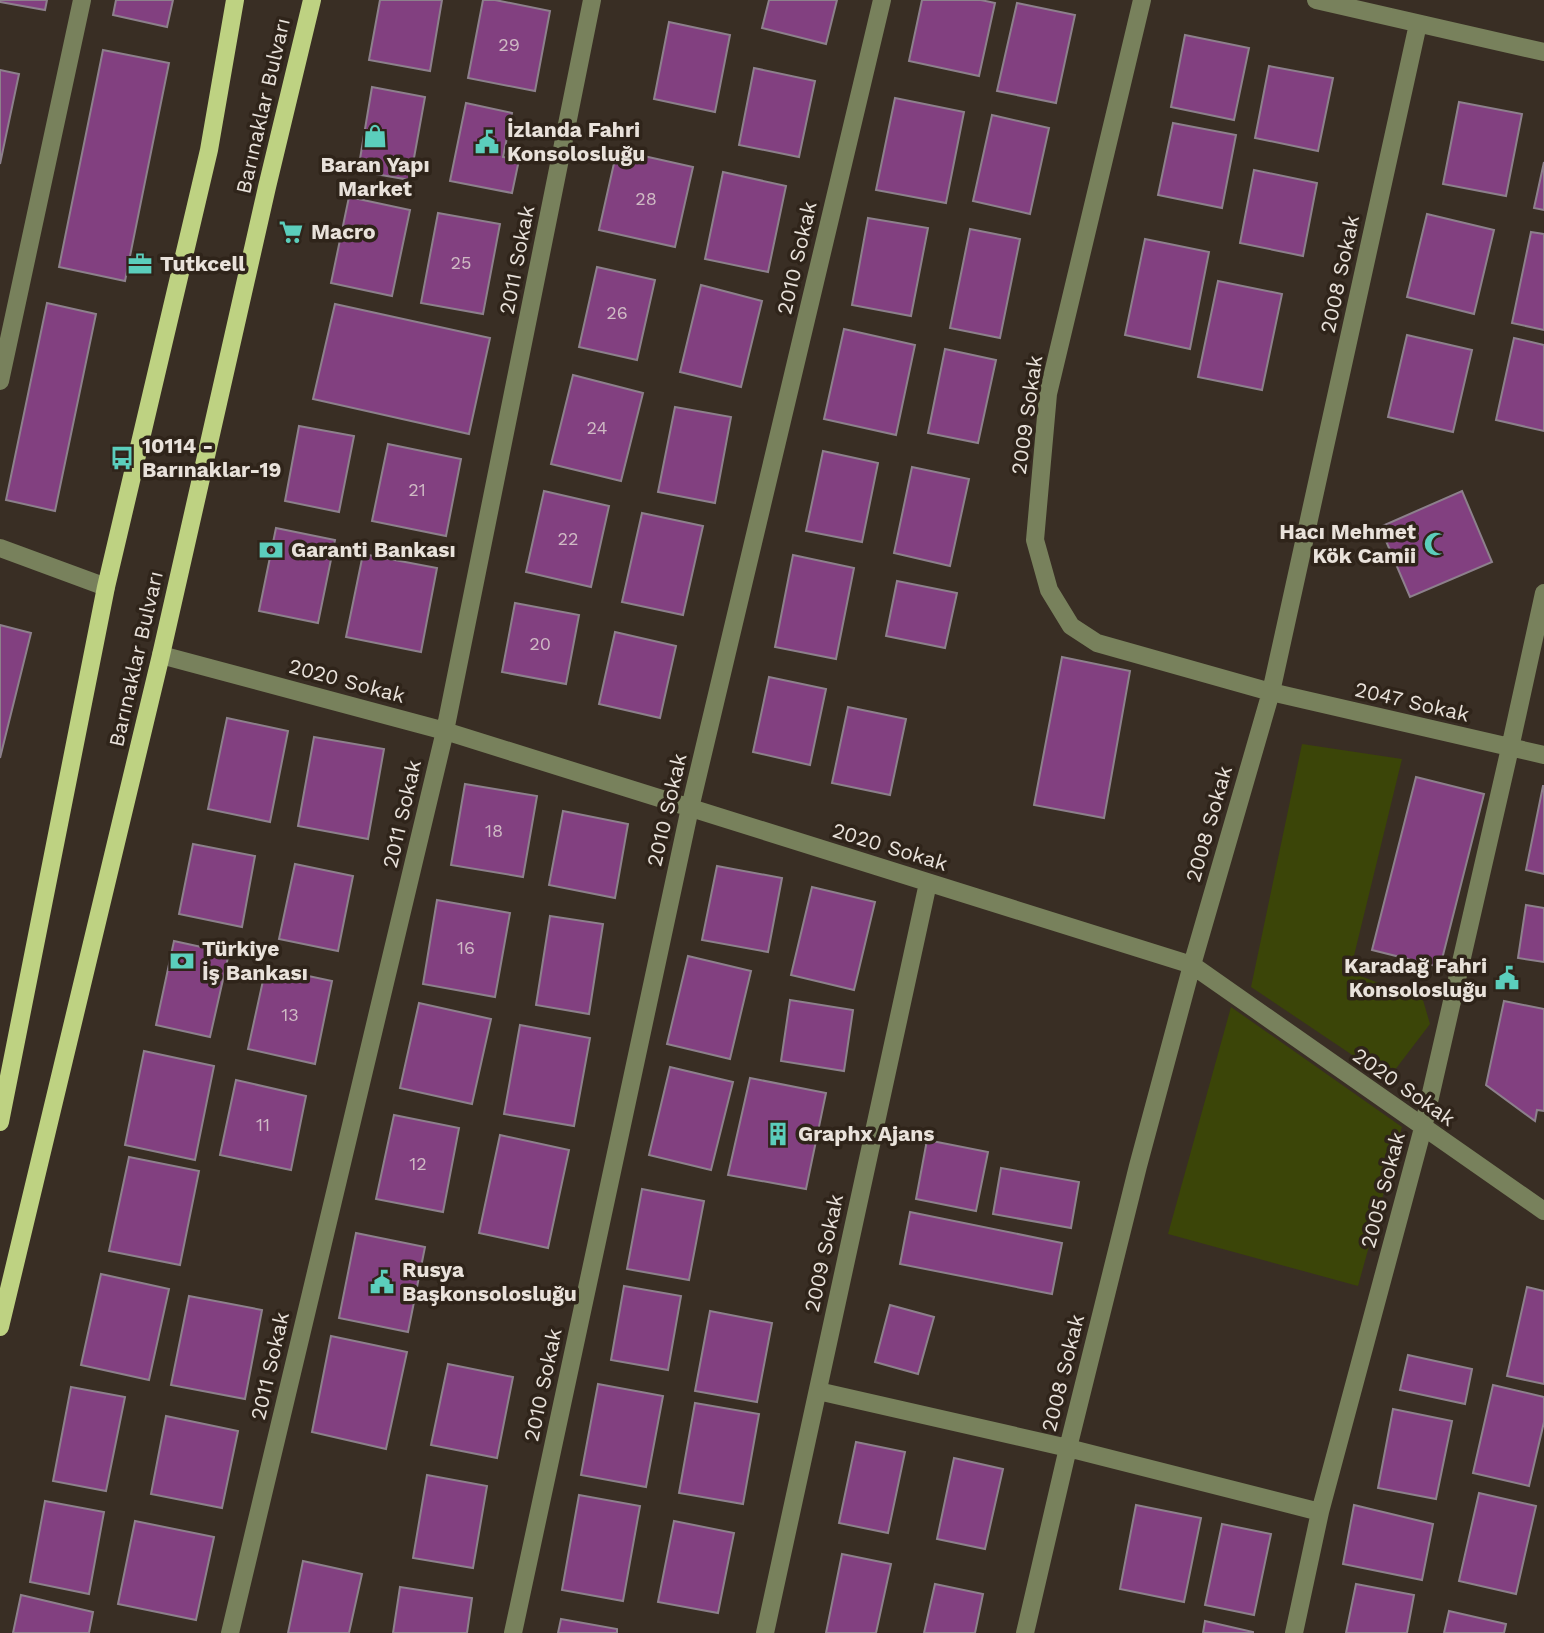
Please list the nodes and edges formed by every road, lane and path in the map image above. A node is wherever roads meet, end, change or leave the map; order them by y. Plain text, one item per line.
1 (82, 0) edge
2 (235, 0) edge
3 (312, 0) edge
4 (592, 0) edge
5 (882, 0) edge
6 (1142, 0) edge
7 (1316, 0) edge
8 (1418, 24) junction
9 (1544, 52) edge
10 (0, 381) edge
11 (0, 548) edge
12 (106, 587) junction
13 (1544, 593) edge
14 (161, 655) junction
15 (1271, 692) junction
16 (445, 731) junction
17 (1510, 748) junction
18 (1544, 755) edge
19 (690, 808) junction
20 (928, 883) junction
21 (1192, 965) junction
22 (0, 1122) edge
23 (1423, 1128) junction
24 (1544, 1211) edge
25 (0, 1327) edge
26 (818, 1391) junction
27 (1068, 1448) junction
28 (1320, 1512) junction
29 (230, 1633) edge
30 (513, 1633) edge
31 (765, 1633) edge
32 (1025, 1633) edge
33 (1294, 1633) edge

1 - 10 street
2 - 12 main road, Barınaklar Bulvarı
3 - 14 main road, Barınaklar Bulvarı
4 - 16 street, 2011 Sokak
5 - 19 street, 2010 Sokak
6 - 15 street, 2009 Sokak
7 - 8 street
8 - 9 street
8 - 15 street, 2008 Sokak
11 - 12 street
12 - 22 main road, Barınaklar Bulvarı
13 - 17 street, 2005 Sokak
14 - 16 street, 2020 Sokak
14 - 25 main road, Barınaklar Bulvarı
15 - 17 street, 2047 Sokak
15 - 21 street, 2008 Sokak
16 - 19 street, 2020 Sokak
16 - 29 street, 2011 Sokak
17 - 18 street, 2047 Sokak
17 - 23 street, 2005 Sokak
19 - 20 street, 2020 Sokak
19 - 30 street, 2010 Sokak
20 - 21 street, 2020 Sokak
20 - 26 street, 2009 Sokak
21 - 23 street, 2020 Sokak
21 - 27 street, 2008 Sokak
23 - 24 street, 2020 Sokak
23 - 28 street, 2005 Sokak
26 - 27 street
26 - 31 street, 2009 Sokak
27 - 28 street
27 - 32 street, 2008 Sokak
28 - 33 street, 2005 Sokak

